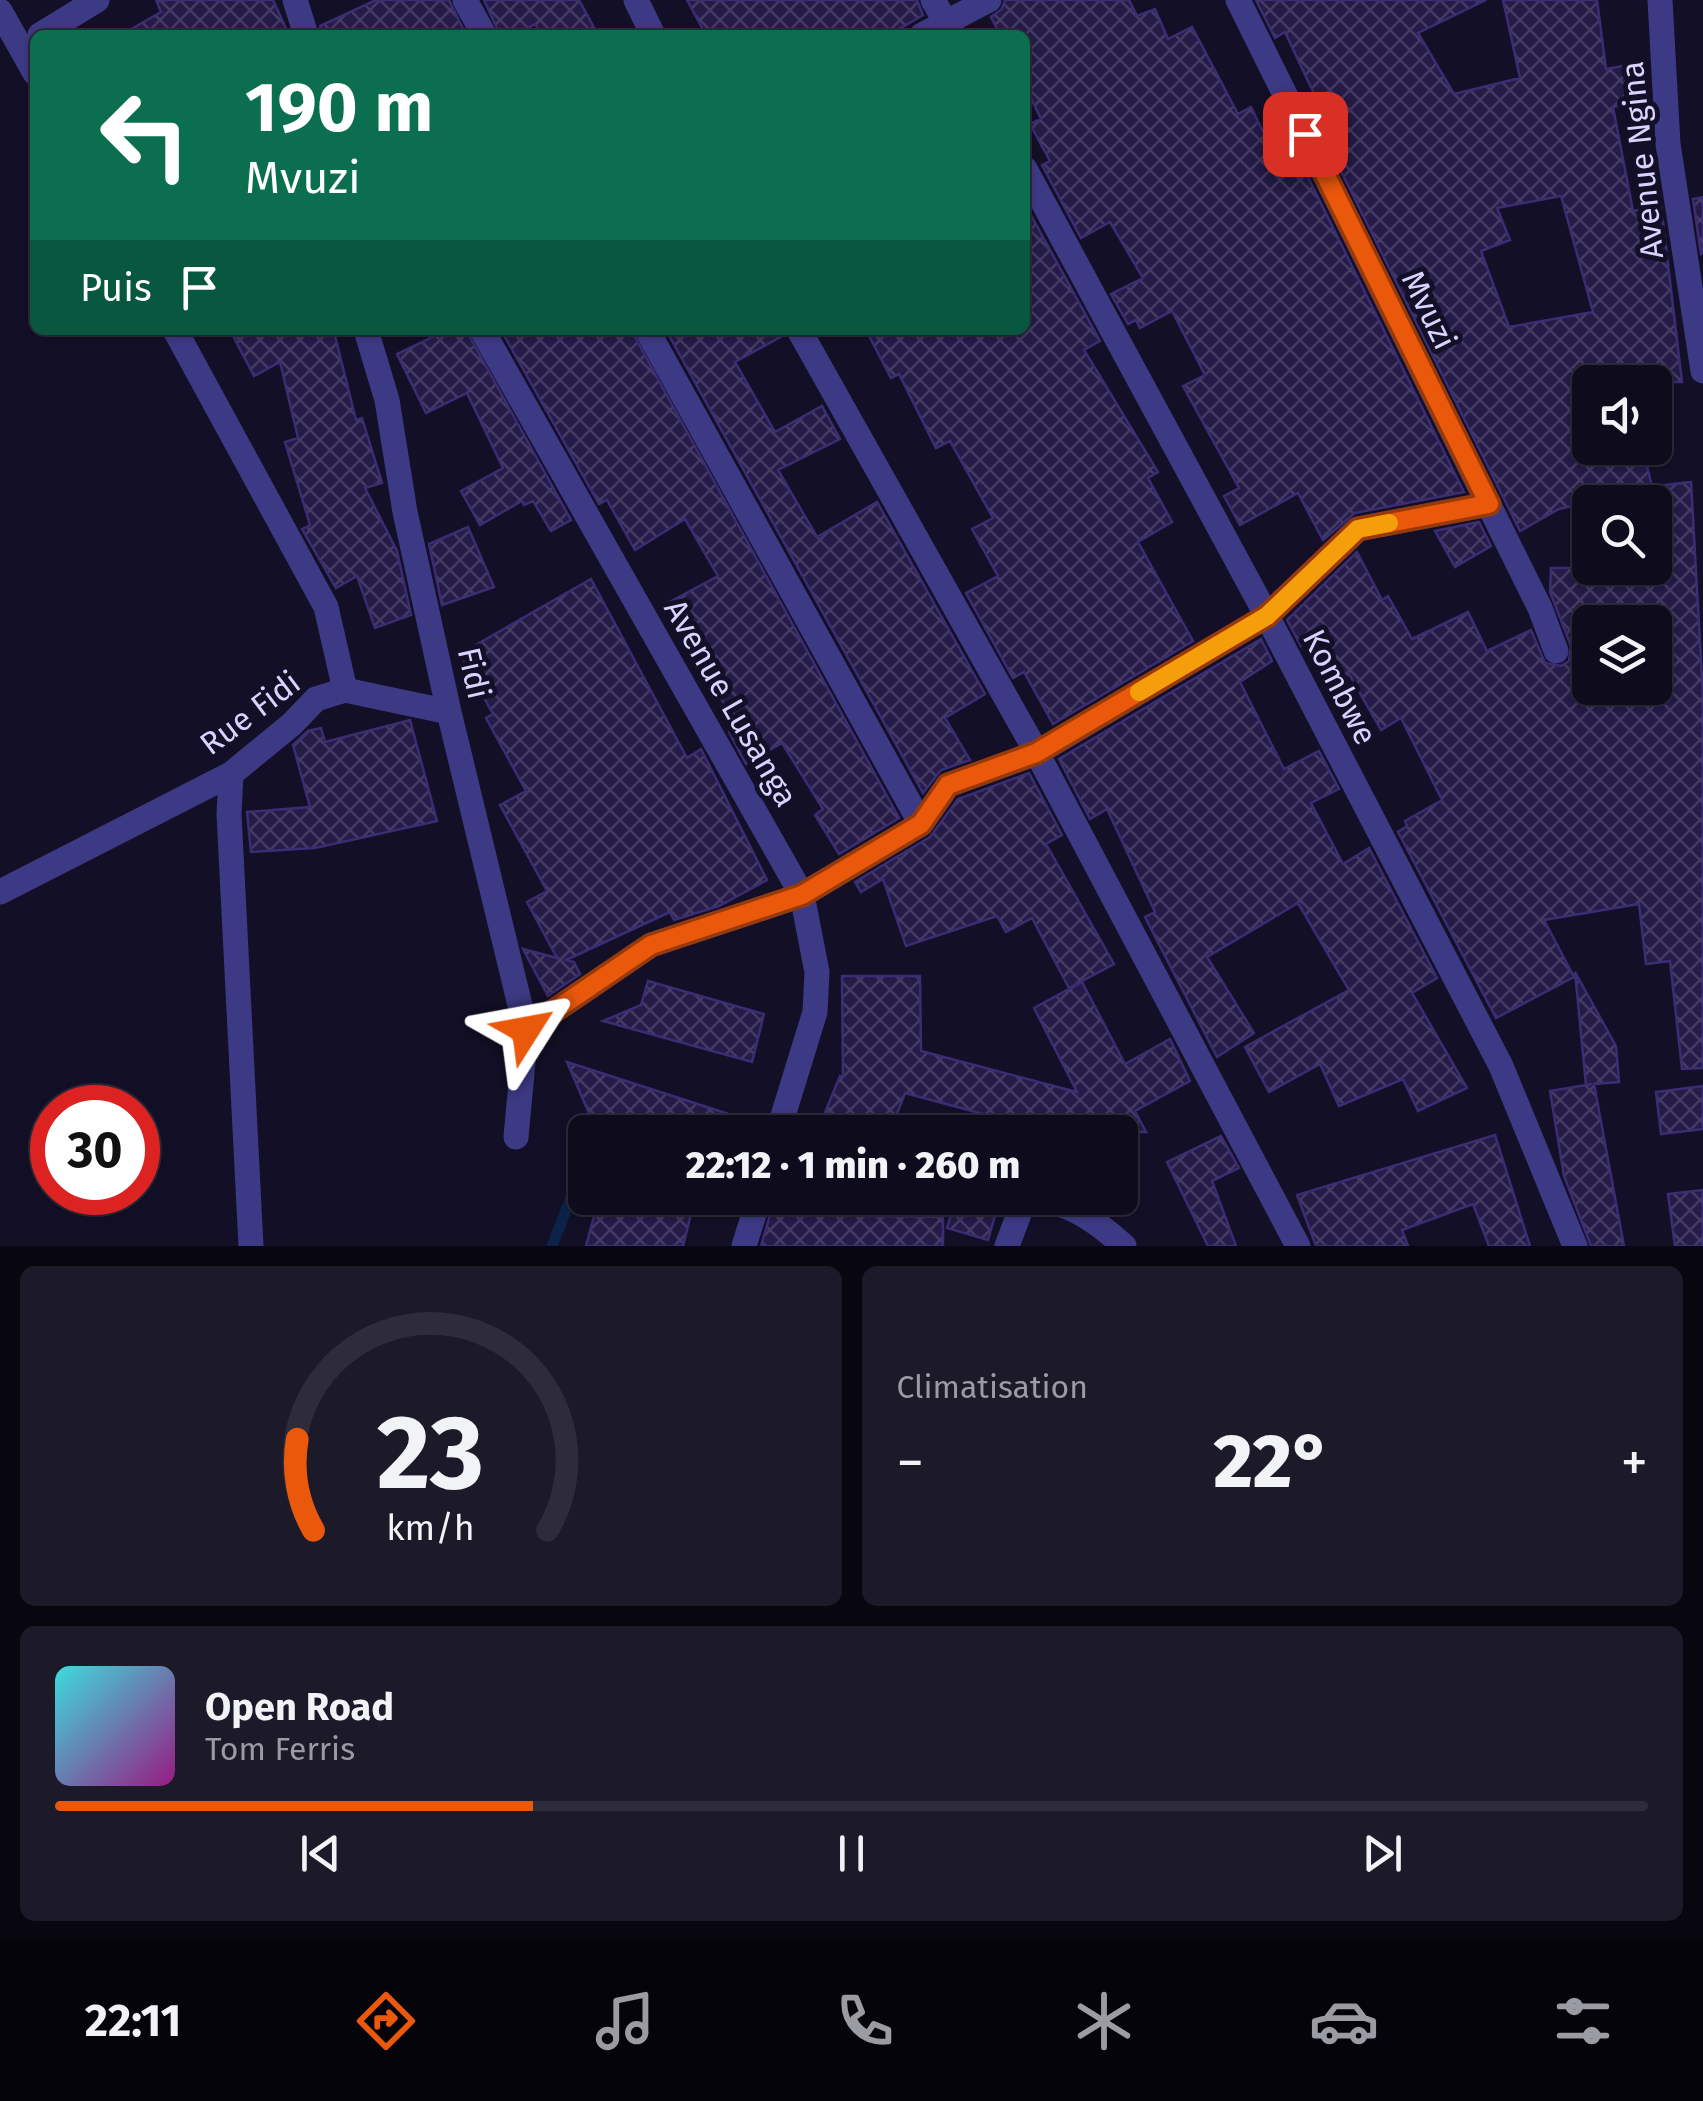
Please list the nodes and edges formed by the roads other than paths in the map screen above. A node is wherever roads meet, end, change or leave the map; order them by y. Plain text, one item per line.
1 (98, 0) edge
2 (295, 0) edge
3 (465, 0) edge
4 (636, 0) edge
5 (989, 0) edge
6 (1238, 0) edge
7 (1660, 0) edge
8 (0, 10) edge
9 (944, 19) edge
10 (49, 30) edge
11 (304, 30) edge
12 (481, 30) edge
13 (651, 30) edge
14 (24, 45) edge
15 (1030, 178) edge
16 (179, 335) edge
17 (368, 335) edge
18 (485, 335) edge
19 (650, 335) edge
20 (802, 335) edge
21 (1703, 371) edge
22 (1489, 504) junction
23 (1267, 616) junction
24 (1556, 651) dead end
25 (345, 690) junction
26 (450, 712) junction
27 (1036, 753) junction
28 (231, 774) junction
29 (921, 824) junction
30 (0, 892) edge
31 (802, 895) junction
32 (526, 1030) junction
33 (783, 1115) edge
34 (516, 1137) dead end
35 (754, 1215) edge
36 (251, 1246) edge
37 (744, 1246) edge
38 (1007, 1246) edge
39 (1124, 1246) edge
40 (1298, 1246) edge
41 (1576, 1246) edge

1 - 10 street
2 - 11 street
3 - 12 street
4 - 13 street
5 - 9 street
6 - 22 street, Mvuzi
7 - 21 street, Avenue Ngina
8 - 14 street
15 - 23 street, Kombwe
16 - 25 street, Rue Fidi
17 - 26 street, Fidi
18 - 31 street, Avenue Lusanga
19 - 29 street
20 - 27 street
22 - 23 street
22 - 24 street, Mvuzi
23 - 27 street
23 - 41 street, Kombwe
25 - 26 street
25 - 28 street, Rue Fidi
26 - 32 street, Fidi
27 - 29 street
27 - 40 street
28 - 30 street, Rue Fidi
28 - 36 street
29 - 31 street
31 - 32 street
31 - 33 street, Avenue Lusanga
32 - 34 street, Fidi
35 - 37 street
38 - 39 street

